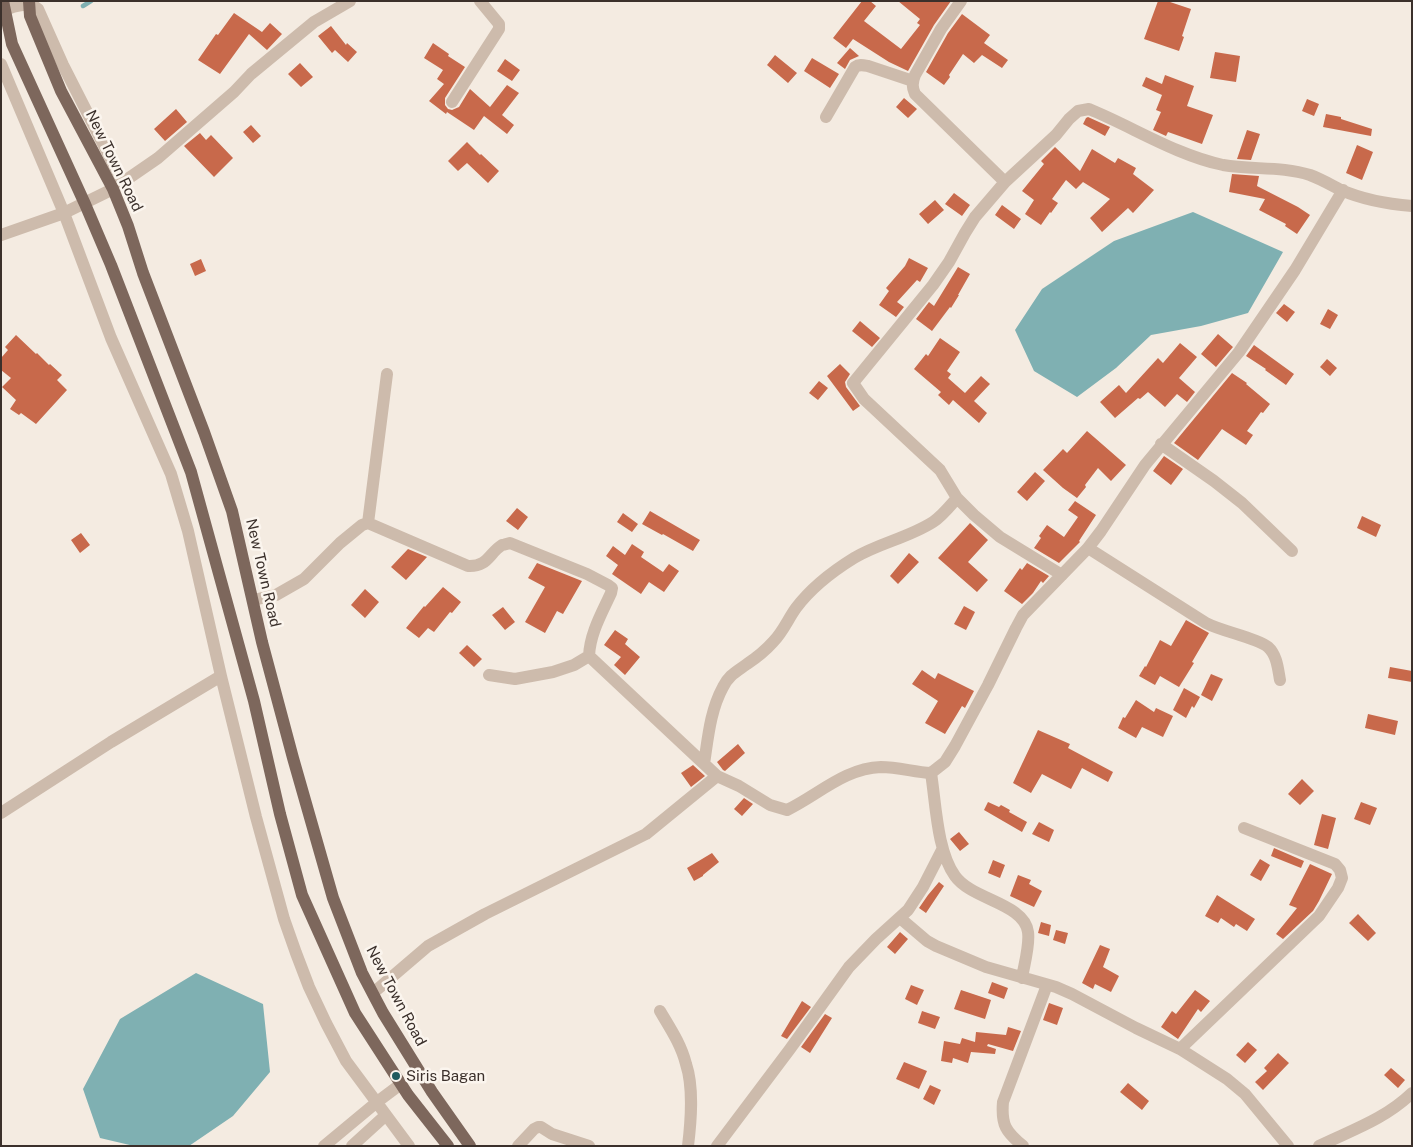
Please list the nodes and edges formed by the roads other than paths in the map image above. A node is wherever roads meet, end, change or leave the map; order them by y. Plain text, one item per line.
1 (350, 1) edge
2 (480, 1) edge
3 (961, 1) edge
4 (29, 3) edge
5 (3, 8) edge
6 (1, 64) edge
7 (913, 82) junction
8 (452, 102) dead end
9 (826, 117) dead end
10 (1005, 182) junction
11 (118, 186) junction
12 (1343, 190) junction
13 (85, 204) junction
14 (1412, 206) edge
15 (64, 213) junction
16 (1, 235) edge
17 (387, 374) dead end
18 (1162, 444) junction
19 (957, 498) junction
20 (368, 523) junction
21 (1088, 548) junction
22 (1292, 551) dead end
23 (1062, 575) junction
24 (253, 600) junction
25 (589, 656) junction
26 (489, 675) dead end
27 (221, 676) junction
28 (1280, 680) dead end
29 (704, 764) junction
30 (931, 774) junction
31 (717, 776) junction
32 (1, 813) edge
33 (1244, 828) dead end
34 (942, 850) junction
35 (900, 918) junction
36 (1022, 978) junction
37 (1047, 985) junction
38 (373, 993) junction
39 (660, 1011) dead end
40 (1180, 1049) junction
41 (401, 1084) junction
42 (1412, 1093) edge
43 (377, 1102) junction
44 (386, 1115) junction
45 (324, 1146) edge
46 (352, 1146) edge
47 (409, 1146) edge
48 (448, 1146) edge
49 (470, 1146) edge
50 (518, 1146) edge
51 (589, 1146) edge
52 (688, 1146) edge
53 (717, 1146) edge
54 (1023, 1146) edge
55 (1288, 1146) edge
56 (1319, 1146) edge

1 - 11 street
2 - 8 street
3 - 7 street
4 - 5 street
4 - 11 main road, New Town Road
5 - 13 main road
6 - 15 street
7 - 9 street
7 - 10 street
10 - 12 street
10 - 19 street
11 - 13 street
11 - 24 main road, New Town Road
12 - 14 street
12 - 18 street
13 - 15 street
13 - 41 main road
15 - 16 street
15 - 27 street
17 - 20 street
18 - 21 street
18 - 22 street
19 - 23 street
19 - 29 street
20 - 24 street
20 - 25 street
21 - 23 street
21 - 28 street
23 - 30 street
24 - 38 main road, New Town Road
25 - 26 street
25 - 29 street
27 - 32 street
27 - 43 street
29 - 31 street
30 - 31 street
30 - 34 street
31 - 38 street
33 - 40 street
34 - 35 street
34 - 36 street
35 - 36 street
35 - 53 street
36 - 37 street
37 - 40 street
37 - 54 street
38 - 49 main road, New Town Road
39 - 52 street
40 - 55 street
41 - 43 street
41 - 48 main road
42 - 56 street
43 - 44 street
43 - 45 street
44 - 46 street
44 - 47 street
50 - 51 street

